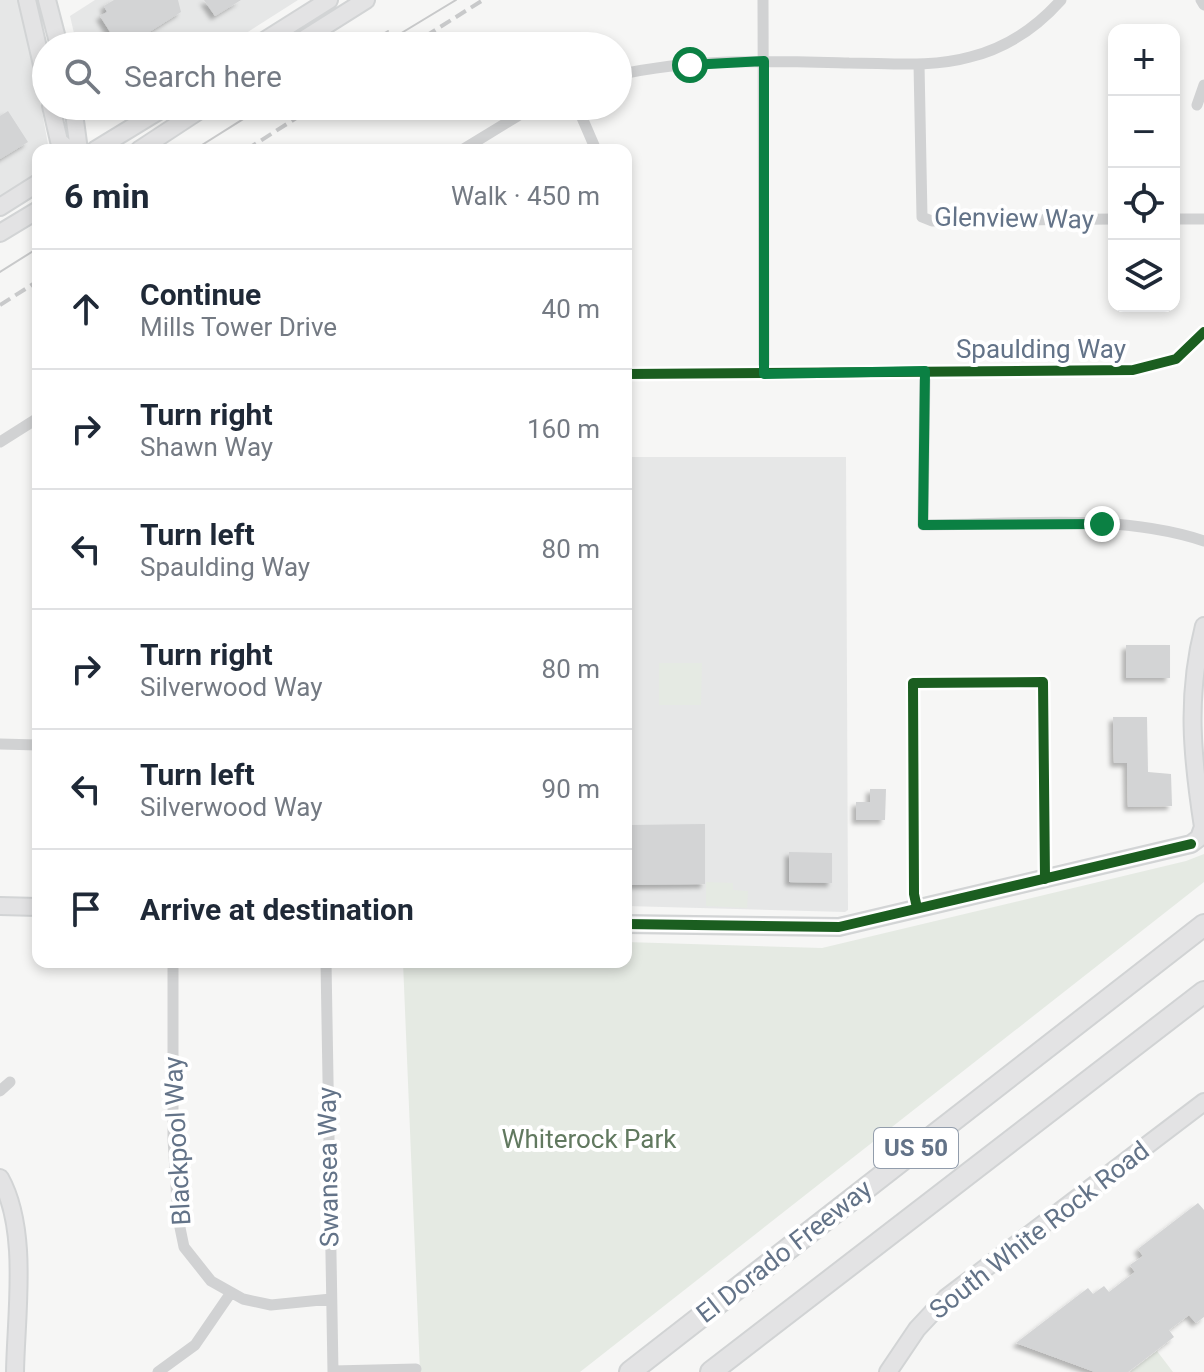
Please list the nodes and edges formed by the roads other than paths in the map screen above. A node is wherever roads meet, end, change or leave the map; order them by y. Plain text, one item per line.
1 (27, 0) edge
2 (47, 0) edge
3 (329, 0) edge
4 (365, 0) edge
5 (763, 0) edge
6 (1061, 0) edge
7 (34, 32) edge
8 (55, 32) edge
9 (278, 32) edge
10 (315, 32) edge
11 (764, 61) junction
12 (919, 64) junction
13 (632, 73) edge
14 (1204, 85) edge
15 (1197, 105) dead end
16 (54, 120) edge
17 (75, 120) edge
18 (144, 120) edge
19 (185, 120) edge
20 (511, 120) edge
21 (583, 120) edge
22 (62, 144) edge
23 (78, 144) edge
24 (105, 144) edge
25 (148, 144) edge
26 (472, 144) edge
27 (593, 144) edge
28 (32, 187) edge
29 (0, 207) edge
30 (32, 214) edge
31 (1108, 219) edge
32 (1180, 219) edge
33 (1204, 219) edge
34 (0, 233) edge
35 (1204, 332) edge
36 (925, 371) junction
37 (632, 374) edge
38 (764, 374) junction
39 (32, 422) edge
40 (0, 442) edge
41 (1204, 541) edge
42 (1204, 626) edge
43 (0, 744) edge
44 (32, 745) edge
45 (1045, 879) junction
46 (0, 906) edge
47 (32, 907) edge
48 (917, 908) junction
49 (632, 924) edge
50 (1204, 925) edge
51 (173, 968) edge
52 (326, 968) edge
53 (1204, 992) edge
54 (10, 1082) dead end
55 (0, 1091) edge
56 (1204, 1102) edge
57 (0, 1178) edge
58 (6, 1206) edge
59 (230, 1294) junction
60 (331, 1299) junction
61 (416, 1369) dead end
62 (333, 1371) edge
63 (15, 1372) edge
64 (158, 1372) edge
65 (630, 1372) edge
66 (711, 1372) edge
67 (888, 1372) edge

1 - 7 street
2 - 8 street
3 - 9 street
4 - 10 street
5 - 11 street
6 - 12 street
11 - 12 street
11 - 13 street
11 - 38 street
12 - 31 street, Glenview Way
14 - 15 street
16 - 22 street
17 - 23 street
18 - 24 street
19 - 25 street
20 - 26 street
21 - 27 street
28 - 29 street
30 - 34 street
32 - 33 street
35 - 36 street, Spaulding Way
36 - 38 street, Spaulding Way
36 - 41 street
37 - 38 street, Spaulding Way
39 - 40 street
42 - 45 street
43 - 44 street
45 - 48 street
45 - 48 street
46 - 47 street
48 - 49 street
50 - 65 highway, El Dorado Freeway / US 50
51 - 59 street, Blackpool Way
52 - 60 street, Swansea Way
53 - 66 highway, El Dorado Freeway / US 50
54 - 55 street
56 - 67 street, South White Rock Road
57 - 58 street
58 - 63 street
59 - 60 street, Blackpool Way
59 - 64 street
60 - 62 street, Swansea Way
61 - 62 street

